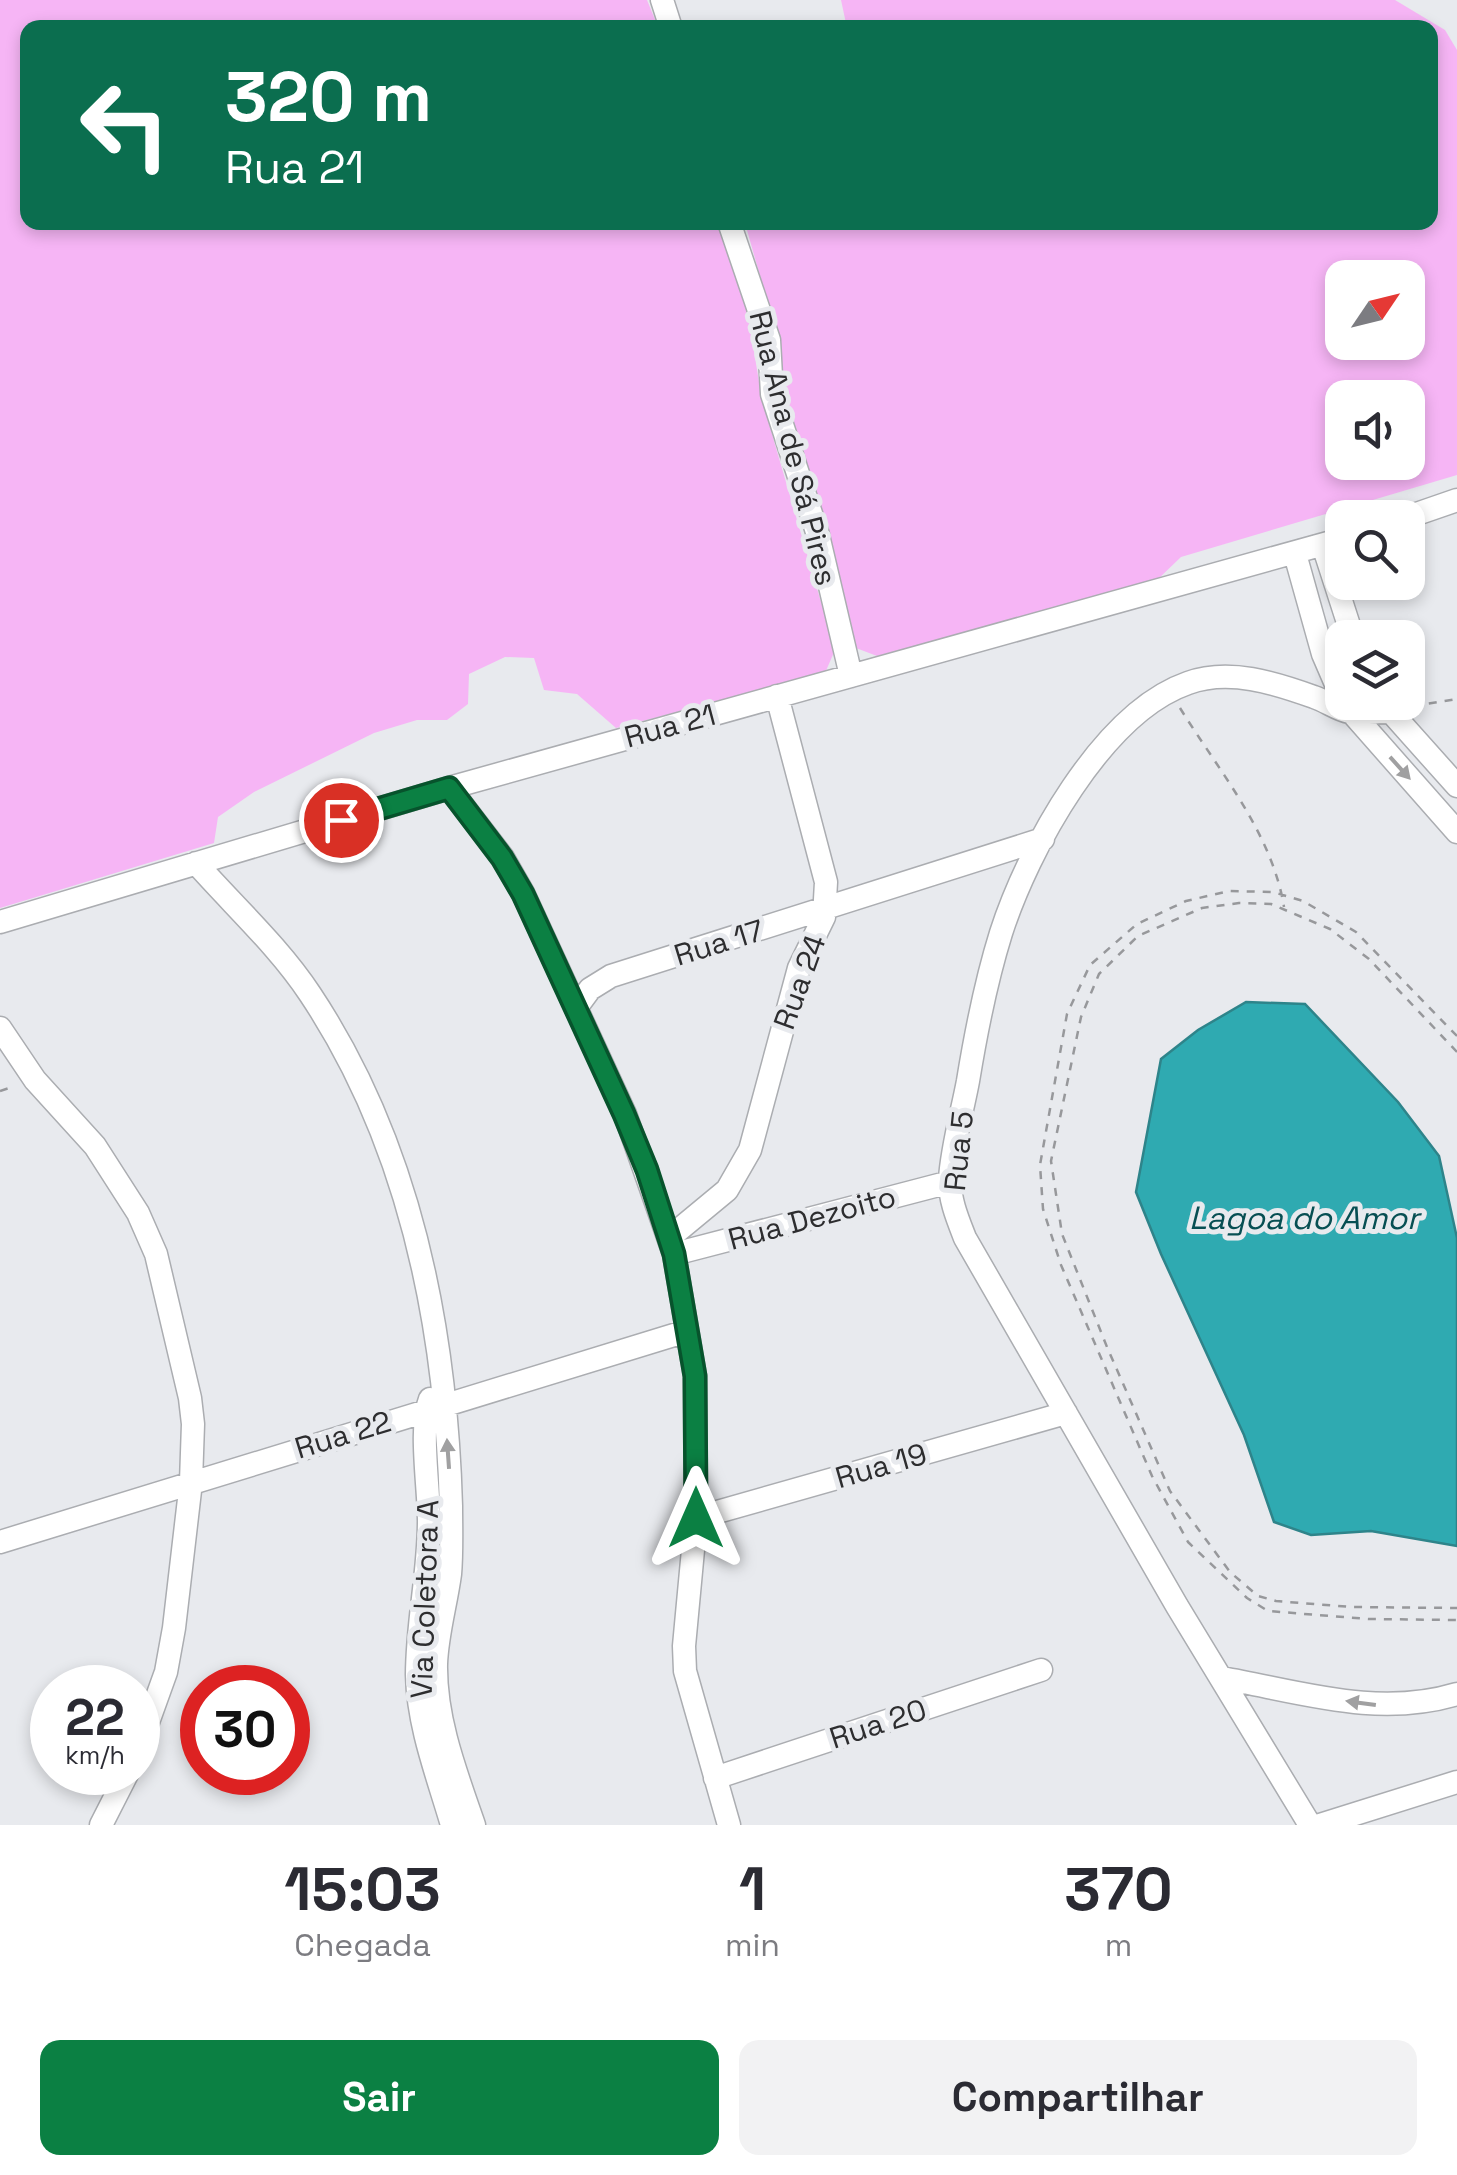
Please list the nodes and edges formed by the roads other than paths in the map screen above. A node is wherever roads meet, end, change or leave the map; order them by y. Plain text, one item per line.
1 (732, 230) edge
2 (1457, 500) edge
3 (1425, 511) edge
4 (1325, 545) edge
5 (1295, 554) junction
6 (1325, 656) edge
7 (851, 676) junction
8 (777, 696) junction
9 (1325, 699) edge
10 (1359, 720) edge
11 (1397, 720) edge
12 (1457, 786) edge
13 (449, 788) junction
14 (1457, 832) edge
15 (1043, 838) junction
16 (196, 863) junction
17 (826, 910) junction
18 (0, 922) edge
19 (576, 1008) junction
20 (0, 1028) edge
21 (950, 1182) junction
22 (672, 1246) junction
23 (687, 1331) junction
24 (435, 1407) junction
25 (1066, 1413) junction
26 (191, 1482) junction
27 (696, 1518) junction
28 (0, 1542) edge
29 (1040, 1670) dead end
30 (1222, 1678) junction
31 (160, 1689) edge
32 (1457, 1694) edge
33 (715, 1778) junction
34 (1457, 1782) edge
35 (116, 1795) edge
36 (101, 1825) edge
37 (452, 1825) edge
38 (474, 1825) edge
39 (730, 1825) edge
40 (1310, 1825) edge
41 (1320, 1825) edge

1 - 7 street, Rua Ana de Sá Pires
2 - 3 street
4 - 5 street, Rua 21
5 - 6 street
5 - 7 street, Rua 21
7 - 8 street, Rua 21
8 - 13 street, Rua 21
8 - 17 street, Rua 24
9 - 15 street, Rua 5
10 -> 14 street
11 - 12 street
13 - 16 street, Rua 21
13 - 19 street
15 - 17 street, Rua 17
15 - 21 street, Rua 5
16 - 18 street, Rua 21
16 - 24 street, Via Coletora A
17 - 19 street, Rua 17
17 - 22 street, Rua 24
19 - 22 street
20 - 26 street
21 - 22 street, Rua Dezoito
21 - 25 street, Rua 5
22 - 23 street
23 - 24 street, Rua 22
23 - 27 street
24 - 26 street, Rua 22
24 - 37 street, Via Coletora A
38 -> 24 street, Via Coletora A
25 - 27 street, Rua 19
25 - 30 street, Rua 5
26 - 28 street, Rua 22
26 - 31 street
27 - 33 street
29 - 33 street, Rua 20
32 -> 30 street
30 - 40 street, Rua 5
33 - 39 street
34 - 41 street
35 - 36 street

